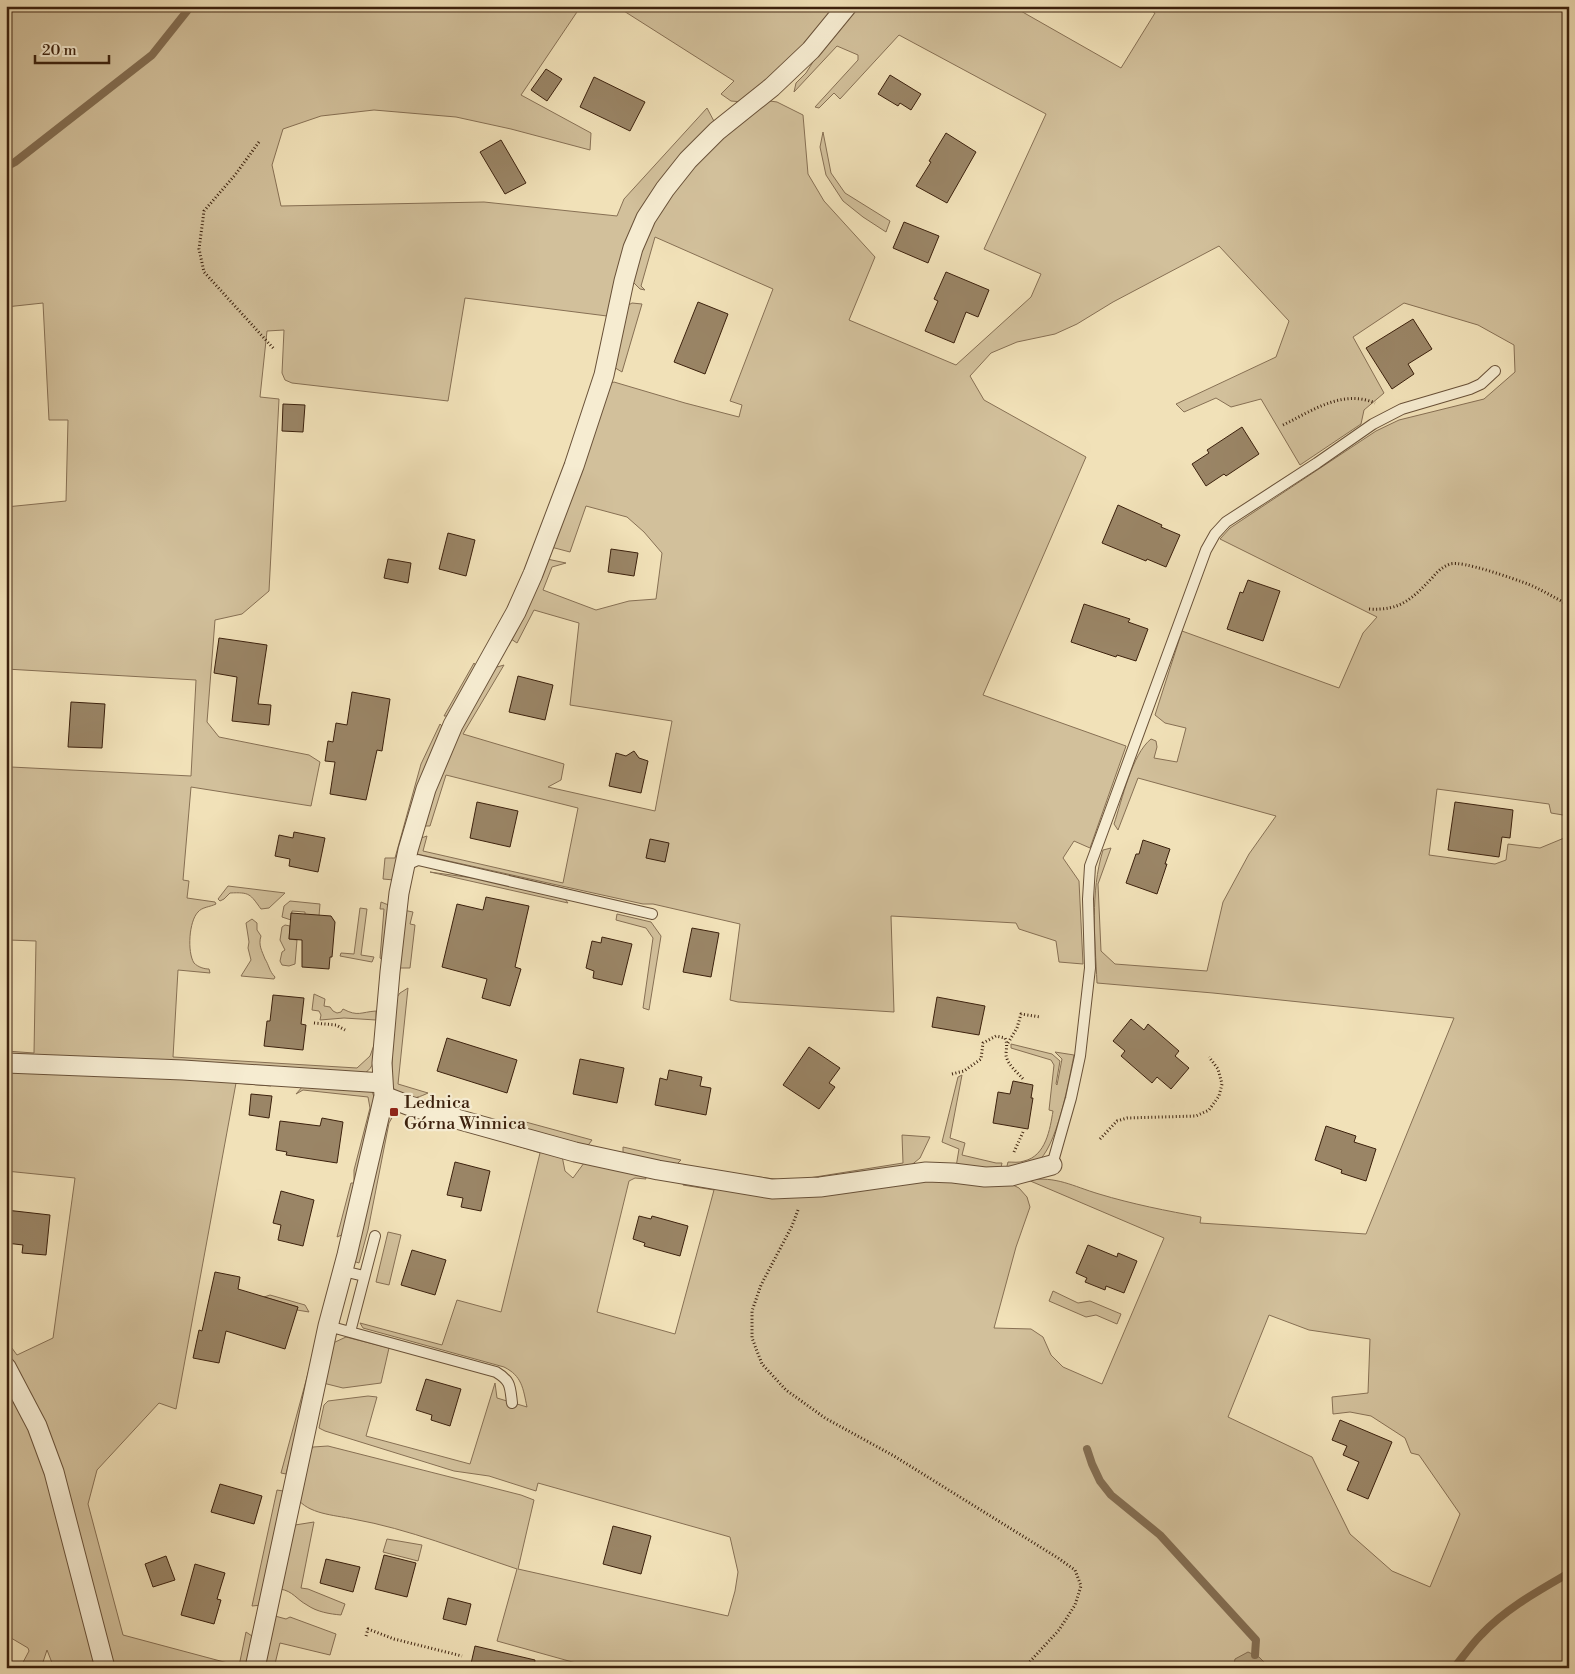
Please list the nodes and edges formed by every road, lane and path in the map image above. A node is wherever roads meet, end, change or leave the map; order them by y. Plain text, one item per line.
1 (847, 6) edge
2 (259, 142) dead end
3 (274, 349) dead end
4 (1496, 371) dead end
5 (1392, 414) junction
6 (1283, 425) dead end
7 (1569, 605) edge
8 (1369, 609) dead end
9 (404, 866) junction
10 (652, 914) dead end
11 (1040, 1017) dead end
12 (314, 1023) dead end
13 (345, 1030) dead end
14 (1008, 1044) junction
15 (1208, 1057) dead end
16 (6, 1063) edge
17 (952, 1074) dead end
18 (1023, 1079) dead end
19 (383, 1089) junction
20 (1023, 1132) dead end
21 (1100, 1139) dead end
22 (1011, 1156) dead end
23 (1052, 1166) joint
24 (798, 1189) junction
25 (375, 1236) dead end
26 (343, 1271) junction
27 (364, 1276) junction
28 (328, 1326) junction
29 (350, 1332) junction
30 (6, 1367) edge
31 (512, 1403) dead end
32 (366, 1636) dead end
33 (462, 1656) dead end
34 (105, 1668) edge
35 (255, 1668) edge
36 (1024, 1668) edge

1 - 9 street
2 - 3 path
4 - 5 lane
5 - 6 path
5 - 23 lane
7 - 8 path
9 - 10 lane
9 - 19 street
11 - 14 path
12 - 13 path
14 - 17 path
14 - 18 path
15 - 21 path
16 - 19 street
19 - 24 street
19 - 26 street
20 - 22 path
23 - 24 street
24 - 36 path
25 - 27 lane
26 - 27 lane
26 - 28 street
27 - 29 lane
28 - 29 lane
28 - 35 street
29 - 31 lane
30 - 34 street
32 - 33 path

